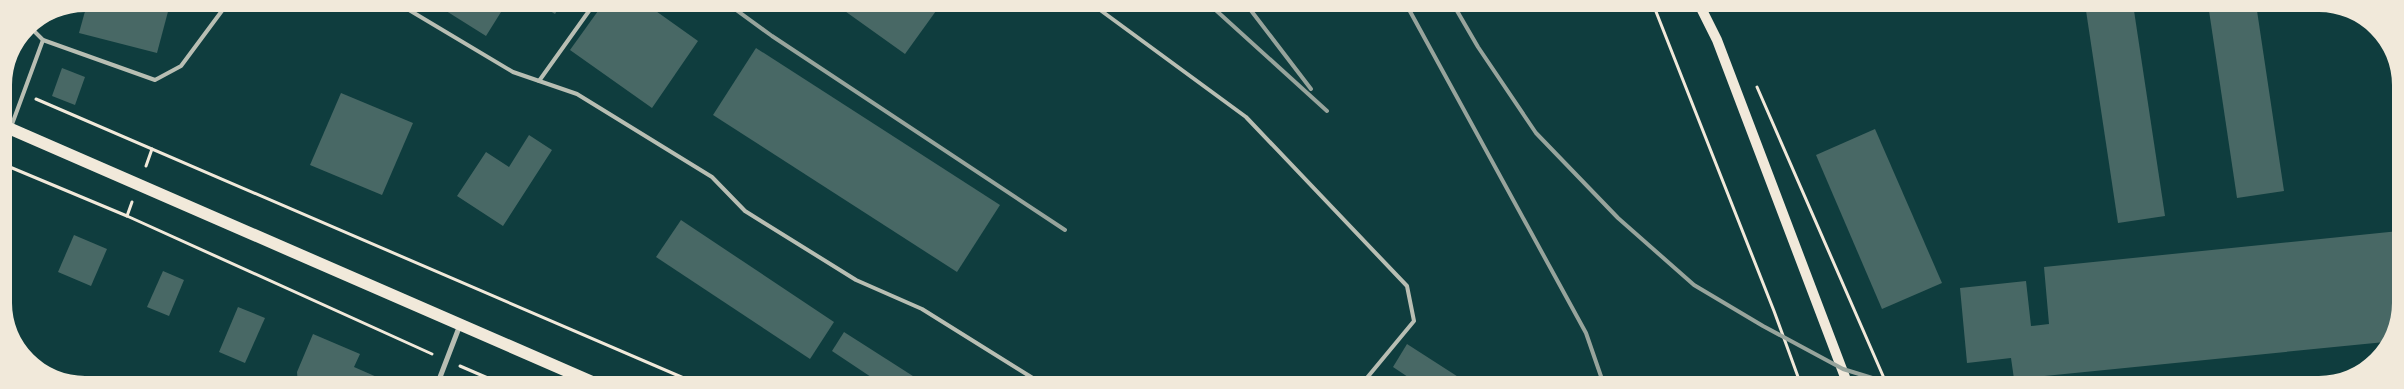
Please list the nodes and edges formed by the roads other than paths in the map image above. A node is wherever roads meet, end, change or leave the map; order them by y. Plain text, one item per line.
1 (220, 13) edge
2 (414, 13) edge
3 (587, 13) edge
4 (1104, 13) edge
5 (1704, 13) edge
6 (36, 33) edge
7 (43, 40) junction
8 (538, 81) junction
9 (13, 116) edge
10 (13, 131) edge
11 (460, 325) junction
12 (440, 376) edge
13 (578, 376) edge
14 (1030, 376) edge
15 (1368, 376) edge
16 (1845, 376) edge

1 - 7 lane
2 - 8 lane
3 - 8 lane
4 - 15 lane
5 - 16 main road
6 - 7 lane
7 - 9 lane
8 - 14 lane
10 - 11 main road
11 - 12 street
11 - 13 main road

